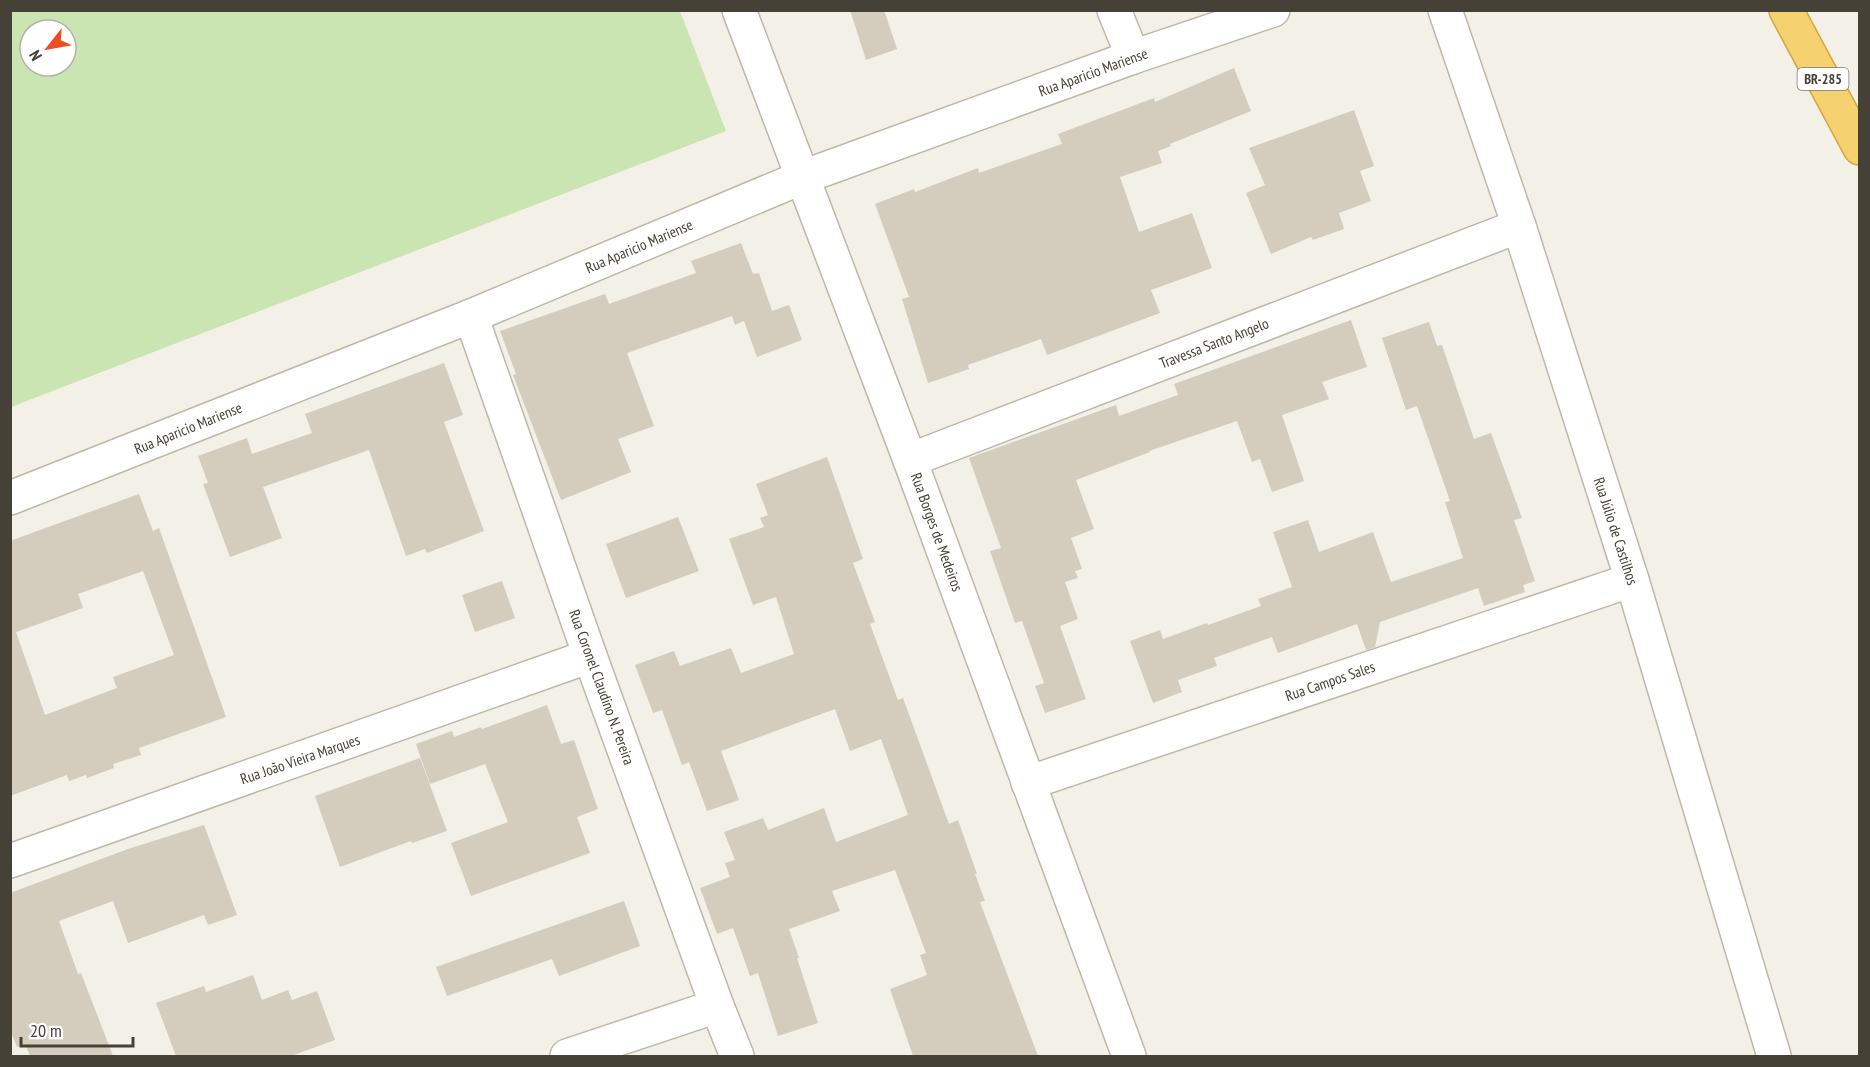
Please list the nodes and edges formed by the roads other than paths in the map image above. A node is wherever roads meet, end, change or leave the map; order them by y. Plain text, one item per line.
1 (739, 10) edge
2 (1114, 10) edge
3 (1273, 10) edge
4 (1446, 10) edge
5 (1786, 10) edge
6 (1133, 57) junction
7 (1860, 148) edge
8 (803, 177) junction
9 (1519, 226) junction
10 (471, 316) junction
11 (910, 460) junction
12 (10, 498) edge
13 (1632, 580) junction
14 (590, 656) junction
15 (1028, 783) junction
16 (10, 861) edge
17 (717, 1006) junction
18 (567, 1056) edge
19 (737, 1056) edge
20 (1129, 1056) edge
21 (1774, 1056) edge

1 - 8 street, Rua Borges de Medeiros
2 - 6 street
3 - 6 street, Rua Aparicio Mariense
4 - 9 street, Rua Júlio de Castilhos
5 - 7 highway, BR-285
6 - 8 street, Rua Aparicio Mariense
8 - 10 street, Rua Aparicio Mariense
8 - 11 street, Rua Borges de Medeiros
9 - 11 street, Travessa Santo Angelo
9 - 13 street, Rua Júlio de Castilhos
10 - 12 street, Rua Aparicio Mariense
10 - 14 street, Rua Coronel Claudino N. Pereira
11 - 15 street, Rua Borges de Medeiros
13 - 15 street, Rua Campos Sales
13 - 21 street, Rua Júlio de Castilhos
14 - 16 street, Rua João Vieira Marques
14 - 17 street, Rua Coronel Claudino N. Pereira
15 - 20 street, Rua Borges de Medeiros
17 - 18 street
17 - 19 street, Rua Coronel Claudino N. Pereira

